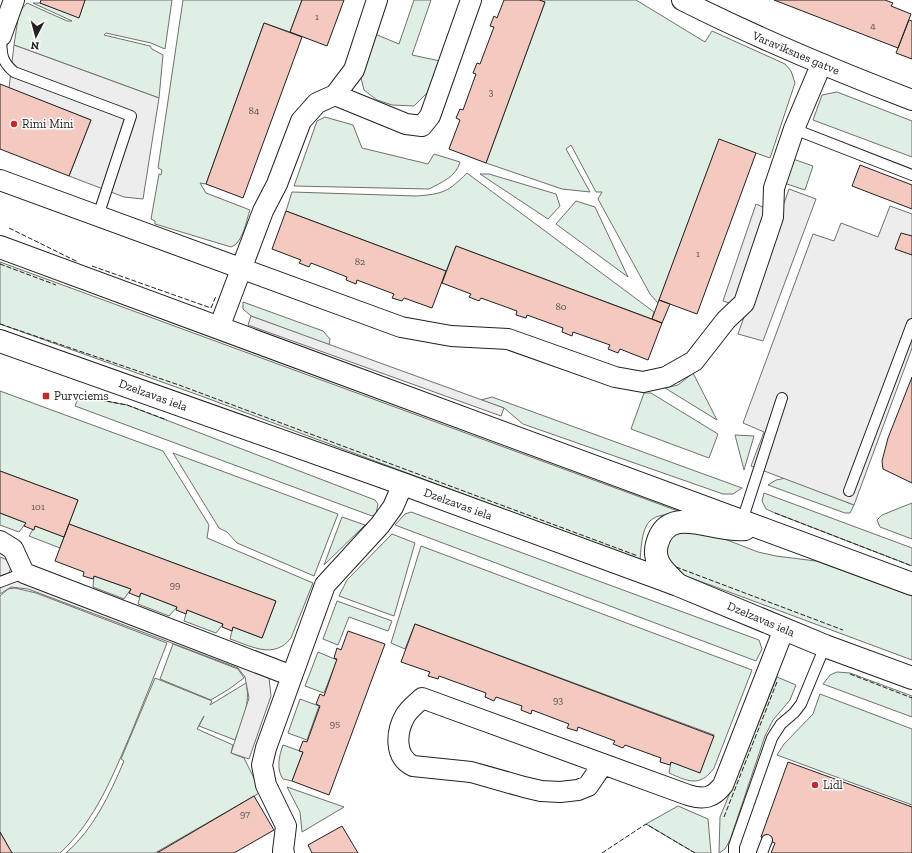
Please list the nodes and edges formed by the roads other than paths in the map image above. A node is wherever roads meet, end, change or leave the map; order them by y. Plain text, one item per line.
1 (14, 0) edge
2 (377, 0) edge
3 (471, 0) edge
4 (682, 0) edge
5 (1, 35) edge
6 (1, 56) edge
7 (821, 65) junction
8 (335, 94) junction
9 (912, 100) edge
10 (794, 129) junction
11 (912, 175) edge
12 (0, 180) edge
13 (98, 216) junction
14 (0, 247) edge
15 (241, 268) junction
16 (912, 324) edge
17 (219, 328) junction
18 (0, 341) edge
19 (782, 398) dead end
20 (403, 484) junction
21 (849, 491) dead end
22 (750, 524) junction
23 (0, 541) edge
24 (24, 573) junction
25 (0, 582) edge
26 (678, 584) junction
27 (912, 584) edge
28 (784, 629) junction
29 (824, 646) junction
30 (292, 676) junction
31 (912, 678) edge
32 (603, 764) junction
33 (767, 840) dead end
34 (282, 852) edge
35 (734, 853) edge
36 (762, 853) edge

1 - 5 street
2 - 8 street
3 - 8 street
4 - 7 street, Varavīksnes gatve
5 - 6 lane
6 - 13 lane
7 - 9 street, Varavīksnes gatve
7 - 10 street
8 - 15 street
10 - 11 lane
10 - 15 street
12 - 13 street
13 - 15 street
14 - 17 main road
15 - 17 street
16 - 21 lane
17 - 22 main road
18 - 20 main road, Dzelzavas iela
19 - 22 lane
20 - 26 main road, Dzelzavas iela
20 - 30 street
22 - 26 main road
22 - 27 main road
23 - 24 street
24 - 25 lane
24 - 30 street
26 - 28 main road, Dzelzavas iela
28 - 29 main road, Dzelzavas iela
28 - 32 street
29 - 31 main road, Dzelzavas iela
29 - 35 lane
30 - 34 street
32 - 32 street
33 - 36 lane

